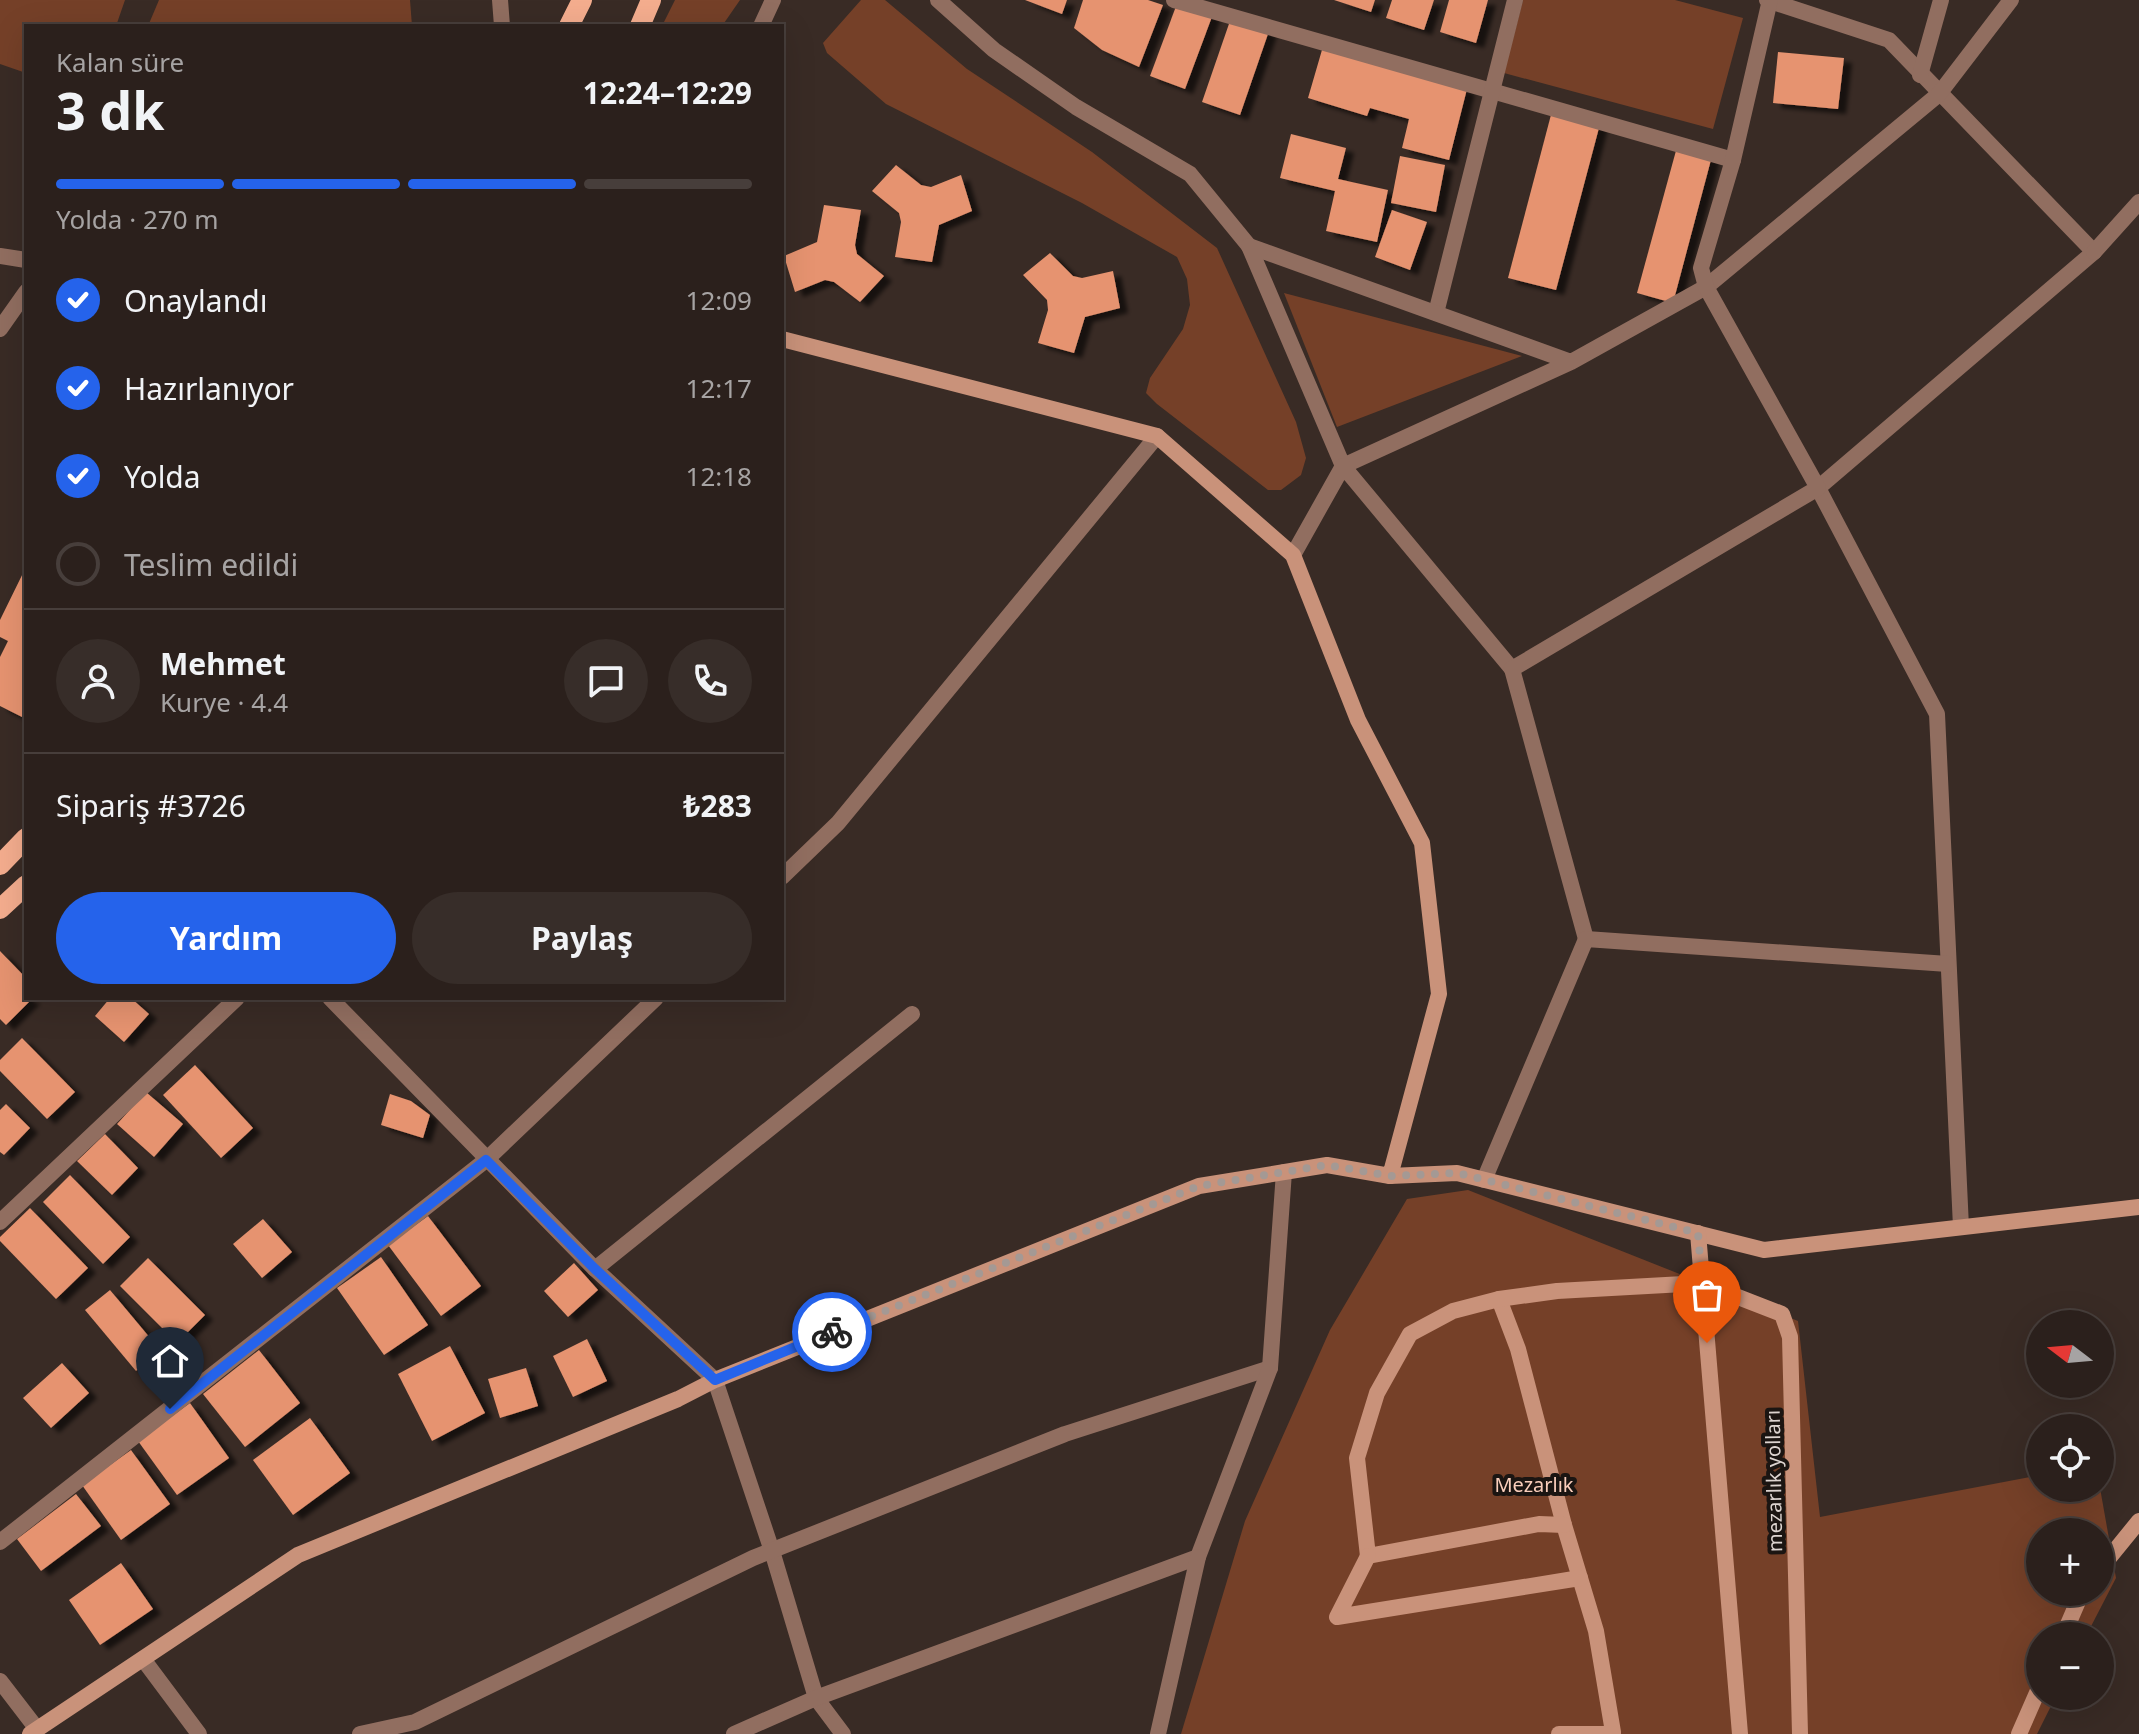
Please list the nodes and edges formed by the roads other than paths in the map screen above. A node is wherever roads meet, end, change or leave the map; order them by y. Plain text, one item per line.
1 (500, 0) edge
2 (582, 0) edge
3 (651, 0) edge
4 (773, 0) edge
5 (938, 0) edge
6 (1174, 0) edge
7 (1515, 0) edge
8 (1769, 0) edge
9 (1941, 0) edge
10 (2011, 0) edge
11 (502, 24) edge
12 (570, 24) edge
13 (641, 24) edge
14 (762, 24) edge
15 (1920, 75) junction
16 (1491, 91) junction
17 (1939, 94) junction
18 (1733, 160) junction
19 (2139, 202) edge
20 (1249, 246) junction
21 (2094, 252) junction
22 (0, 256) edge
23 (24, 260) edge
24 (1706, 287) junction
25 (24, 295) edge
26 (1436, 313) junction
27 (0, 329) edge
28 (784, 340) edge
29 (1571, 362) junction
30 (1157, 436) junction
31 (1343, 466) junction
32 (1818, 488) junction
33 (1293, 555) junction
34 (1512, 669) junction
35 (24, 840) edge
36 (0, 865) edge
37 (784, 875) edge
38 (24, 887) edge
39 (0, 909) edge
40 (1586, 939) junction
41 (1948, 964) junction
42 (235, 1000) edge
43 (332, 1000) edge
44 (654, 1000) edge
45 (912, 1014) dead end
46 (486, 1160) junction
47 (1284, 1172) junction
48 (1390, 1176) junction
49 (1484, 1180) junction
50 (2139, 1207) edge
51 (0, 1222) edge
52 (1961, 1227) junction
53 (1698, 1233) junction
54 (595, 1269) junction
55 (1702, 1283) junction
56 (1499, 1299) junction
57 (1270, 1368) junction
58 (715, 1380) junction
59 (2139, 1521) edge
60 (1564, 1525) junction
61 (0, 1542) edge
62 (772, 1551) junction
63 (2114, 1552) edge
64 (1368, 1556) junction
65 (1198, 1557) junction
66 (1580, 1578) junction
67 (143, 1659) junction
68 (0, 1681) edge
69 (816, 1698) junction
70 (2030, 1710) edge
71 (416, 1730) edge
72 (34, 1732) edge
73 (1613, 1733) edge
74 (199, 1734) edge
75 (360, 1734) edge
76 (734, 1734) edge
77 (843, 1734) edge
78 (1158, 1734) edge
79 (1559, 1734) edge
80 (1740, 1734) edge
81 (1800, 1734) edge
82 (2019, 1734) edge

1 - 11 street
2 - 12 main road
3 - 13 main road
4 - 14 street
5 - 20 street
6 - 16 street
7 - 16 street
8 - 15 street
8 - 18 street
9 - 15 street
10 - 17 street
15 - 17 street
16 - 18 street
16 - 26 street
17 - 21 street
17 - 24 street
18 - 24 street
19 - 21 street
20 - 26 street
20 - 31 street
21 - 32 street
22 - 23 street
24 - 29 street
24 - 32 street
25 - 27 street
26 - 29 street
28 - 30 street
29 - 31 street
30 - 33 street
30 - 37 street
31 - 33 street
31 - 34 street
32 - 34 street
32 - 41 street
33 - 48 street
34 - 40 street
35 - 36 main road
38 - 39 main road
40 - 41 street
40 - 49 street
41 - 52 street
42 - 51 street
43 - 46 street
44 - 46 street
45 - 54 street
46 - 54 street
46 - 61 street
47 - 48 street
47 - 57 street
47 - 58 street
48 - 49 street
49 - 53 street
50 - 52 street
52 - 53 street
53 - 55 street
54 - 58 street
55 - 56 street, mezarlık yolları
55 - 80 street
55 - 81 street, mezarlık yolları
56 - 60 street
56 - 64 street, mezarlık yolları
57 - 62 street
57 - 65 street
58 - 62 street
58 - 67 street
59 - 63 street
60 - 64 street
60 - 66 street
62 - 69 street
62 - 71 street
64 - 66 street
65 - 69 street
65 - 78 street
66 - 73 street
67 - 72 street
67 - 74 street
68 - 72 street
69 - 76 street
69 - 77 street
70 - 82 street
71 - 75 street
73 - 79 street

